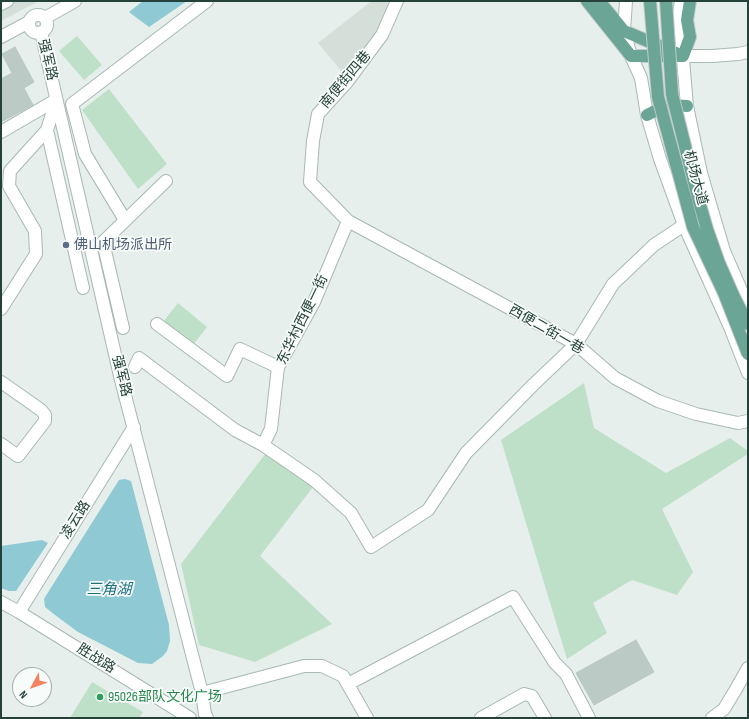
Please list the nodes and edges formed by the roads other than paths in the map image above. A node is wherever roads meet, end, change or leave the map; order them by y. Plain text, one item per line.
1 (7, 1) edge
2 (75, 1) edge
3 (207, 1) edge
4 (397, 1) edge
5 (587, 1) edge
6 (599, 1) edge
7 (626, 1) edge
8 (650, 1) edge
9 (666, 1) edge
10 (681, 1) edge
11 (690, 1) edge
12 (1, 4) edge
13 (45, 18) junction
14 (29, 22) junction
15 (41, 32) junction
16 (624, 32) junction
17 (1, 37) edge
18 (748, 52) edge
19 (631, 56) junction
20 (683, 56) junction
21 (56, 100) junction
22 (687, 106) junction
23 (648, 115) junction
24 (48, 130) junction
25 (1, 132) edge
26 (166, 181) dead end
27 (125, 220) junction
28 (348, 220) junction
29 (684, 225) junction
30 (82, 288) dead end
31 (748, 306) edge
32 (1, 309) edge
33 (157, 324) dead end
34 (748, 324) edge
35 (123, 328) dead end
36 (576, 344) junction
37 (748, 354) edge
38 (135, 367) dead end
39 (278, 367) junction
40 (748, 373) edge
41 (2, 386) edge
42 (748, 421) edge
43 (134, 427) junction
44 (1, 444) edge
45 (264, 445) junction
46 (1, 602) edge
47 (19, 612) junction
48 (748, 668) edge
49 (348, 684) junction
50 (202, 693) junction
51 (190, 718) edge
52 (207, 718) edge
53 (367, 718) edge
54 (482, 718) edge
55 (545, 718) edge
56 (589, 718) edge
57 (712, 718) edge

1 - 12 street
2 - 13 street
3 - 27 street
4 - 28 street, 南便街四巷
5 - 19 main road
6 - 16 main road
7 - 16 street
8 - 37 main road, 机场大道, bridge
9 - 34 main road, 机场大道, bridge
10 - 20 street
11 - 20 main road
13 - 14 street
13 - 15 street
14 - 15 street
14 - 17 street
15 - 21 street, 强军路
16 - 19 street
16 - 20 main road
18 - 20 street
19 - 20 main road
19 - 23 street
20 - 22 street
21 - 24 street
21 - 25 street
21 - 43 street, 强军路
22 - 23 main road
22 - 31 street
23 - 29 street
24 - 30 street
24 - 32 street
26 - 27 street
27 - 35 street
28 - 36 street, 西便二街一巷
28 - 39 street, 东华村西便一街
29 - 36 street
29 - 40 street
33 - 39 street
36 - 42 street, 西便二街一巷
36 - 45 street
38 - 45 street
39 - 45 street, 东华村西便一街
41 - 44 street
43 - 47 street, 凌云路
43 - 50 street, 强军路
46 - 47 street, 胜战路
47 - 51 street, 胜战路
48 - 57 street
49 - 50 street
49 - 53 street
49 - 56 street
50 - 52 street, 强军路
54 - 55 street

